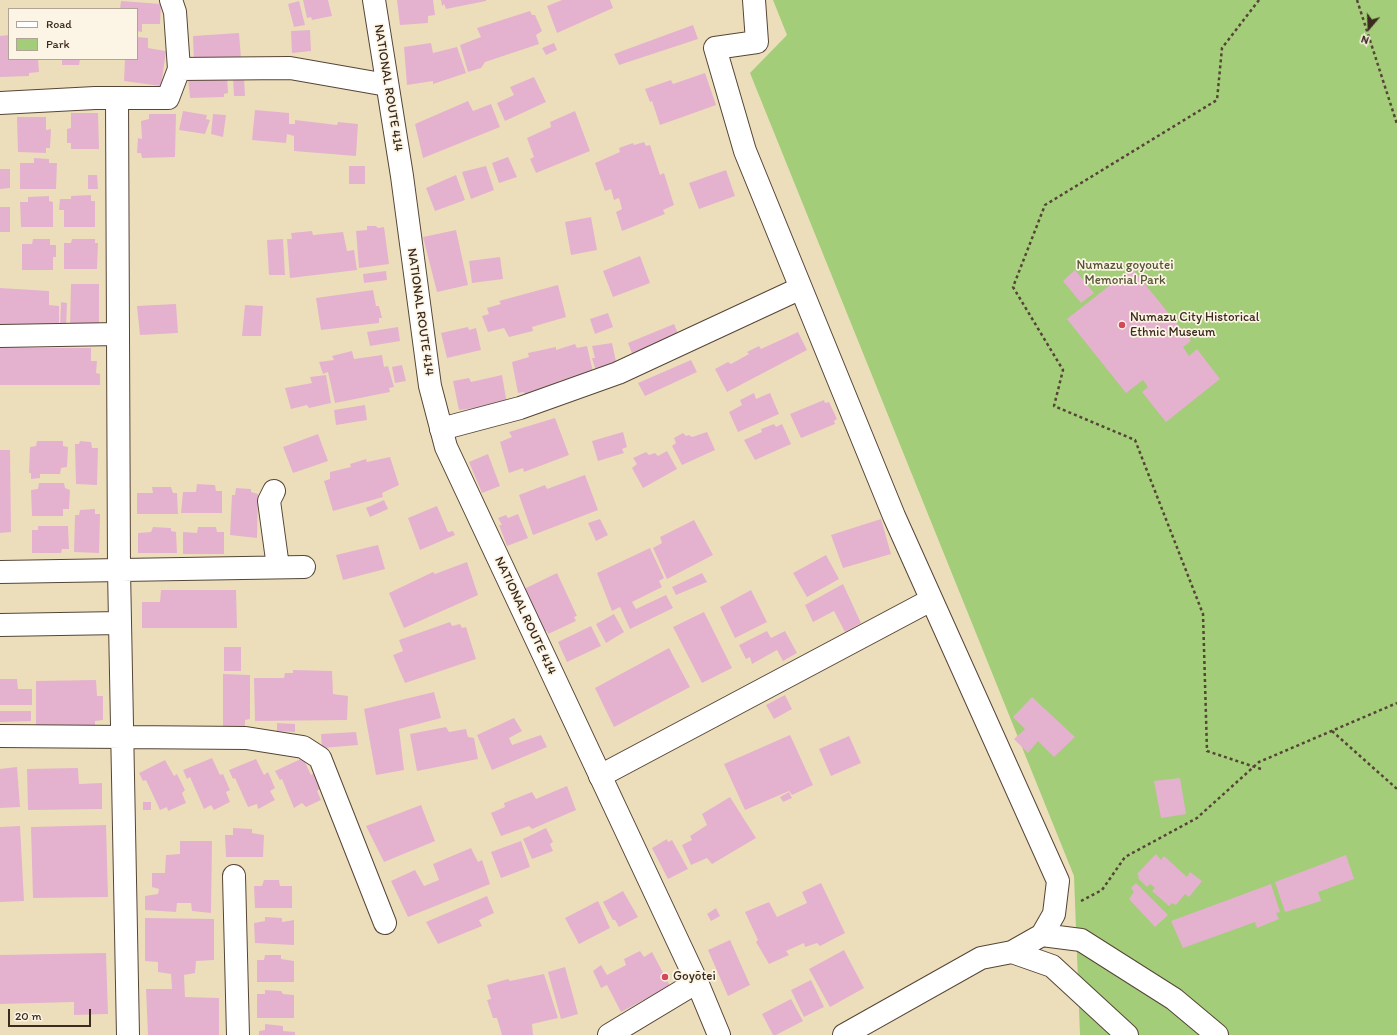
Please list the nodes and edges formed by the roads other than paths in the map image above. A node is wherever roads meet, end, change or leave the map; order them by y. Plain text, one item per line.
1 (171, 0) edge
2 (374, 0) edge
3 (754, 0) edge
4 (179, 70) junction
5 (387, 85) junction
6 (117, 98) junction
7 (0, 103) edge
8 (801, 288) junction
9 (118, 334) junction
10 (0, 336) edge
11 (441, 429) junction
12 (274, 491) dead end
13 (278, 567) junction
14 (304, 567) dead end
15 (119, 570) junction
16 (0, 572) edge
17 (931, 600) junction
18 (120, 623) junction
19 (0, 625) edge
20 (0, 736) edge
21 (122, 738) junction
22 (600, 776) junction
23 (234, 876) dead end
24 (386, 923) dead end
25 (1042, 935) junction
26 (1012, 952) junction
27 (697, 982) junction
28 (128, 1035) edge
29 (238, 1035) edge
30 (609, 1035) edge
31 (719, 1035) edge
32 (844, 1035) edge
33 (1127, 1035) edge
34 (1217, 1035) edge

1 - 4 main road
2 - 5 main road, NATIONAL ROUTE 414
3 - 8 main road
4 - 5 main road
4 - 6 main road
5 - 11 main road, NATIONAL ROUTE 414
6 - 7 main road
6 - 9 main road
8 - 11 main road
8 - 17 main road
9 - 10 main road
9 - 15 main road
11 - 22 main road, NATIONAL ROUTE 414
12 - 13 main road
13 - 14 main road
13 - 15 main road
15 - 16 main road
15 - 18 main road
17 - 22 main road
17 - 25 main road
18 - 19 main road
18 - 21 main road
20 - 21 main road
21 - 24 main road
21 - 28 main road
22 - 27 main road, NATIONAL ROUTE 414
23 - 29 main road
25 - 26 main road
25 - 34 main road
26 - 32 main road
26 - 33 main road
27 - 30 main road
27 - 31 main road, NATIONAL ROUTE 414

